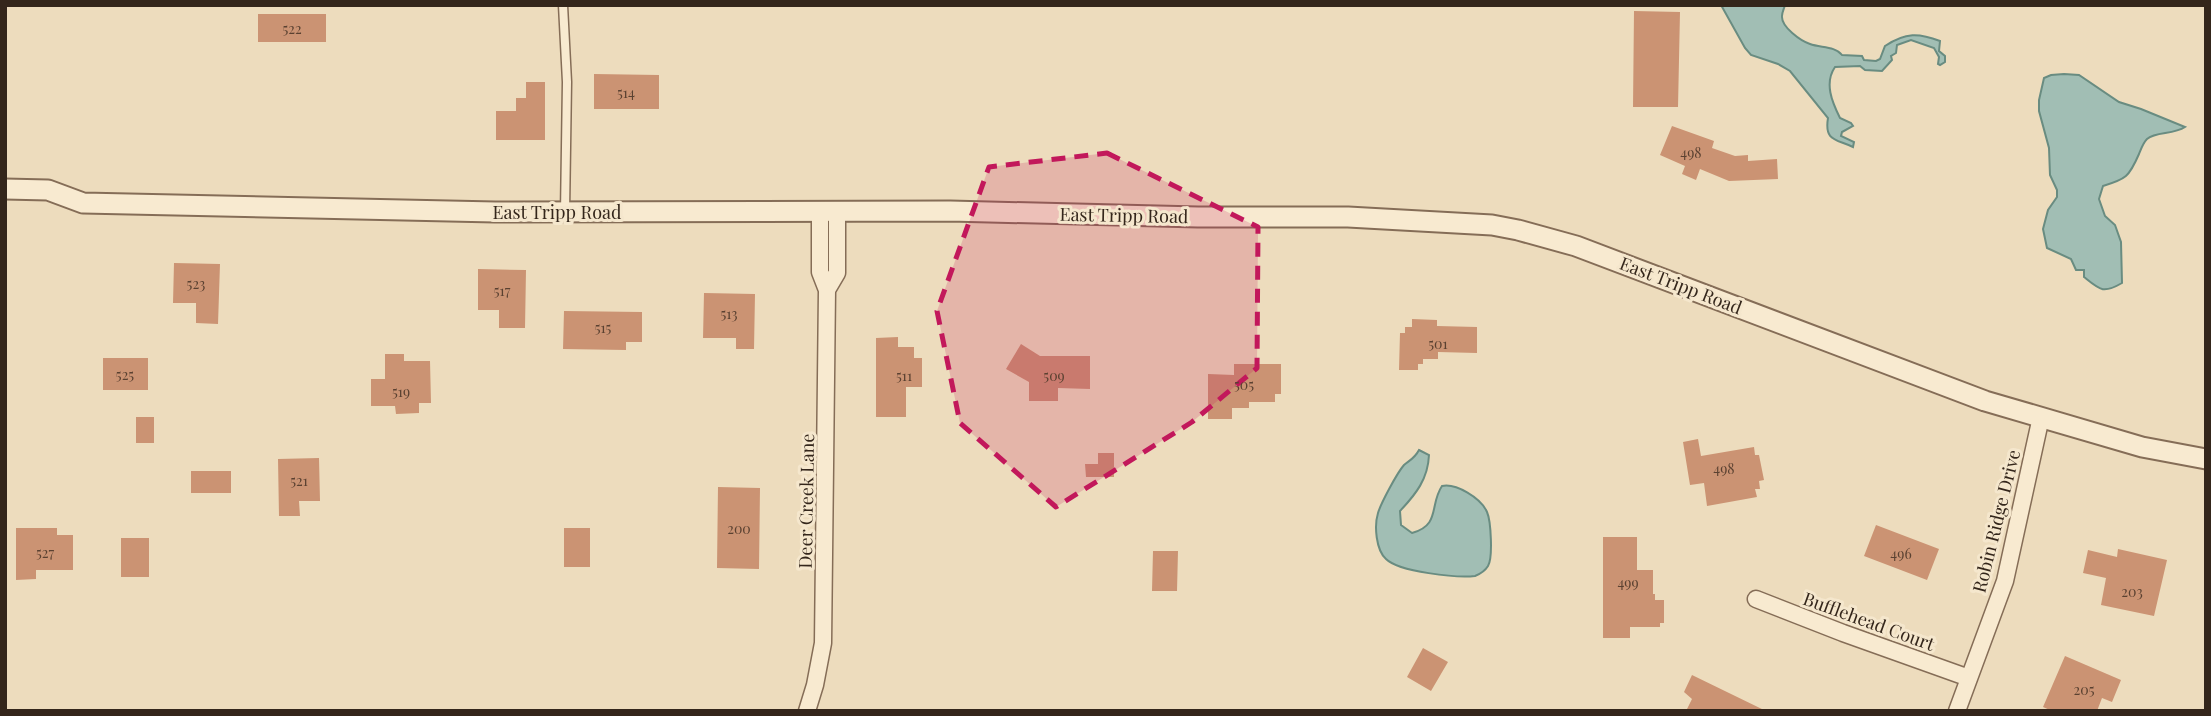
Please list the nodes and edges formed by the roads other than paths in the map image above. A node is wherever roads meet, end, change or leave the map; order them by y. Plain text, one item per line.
1 (562, 5) edge
2 (5, 189) edge
3 (829, 211) junction
4 (565, 212) junction
5 (2041, 417) junction
6 (2206, 459) edge
7 (1756, 599) dead end
8 (1969, 678) junction
9 (807, 711) edge
10 (1957, 711) edge

1 - 4 lane
2 - 4 street, East Tripp Road
3 - 4 street, East Tripp Road
3 - 5 street, East Tripp Road
3 - 9 street, Deer Creek Lane
5 - 6 street, East Tripp Road
5 - 8 street, Robin Ridge Drive
7 - 8 street, Bufflehead Court
8 - 10 street, Robin Ridge Drive

